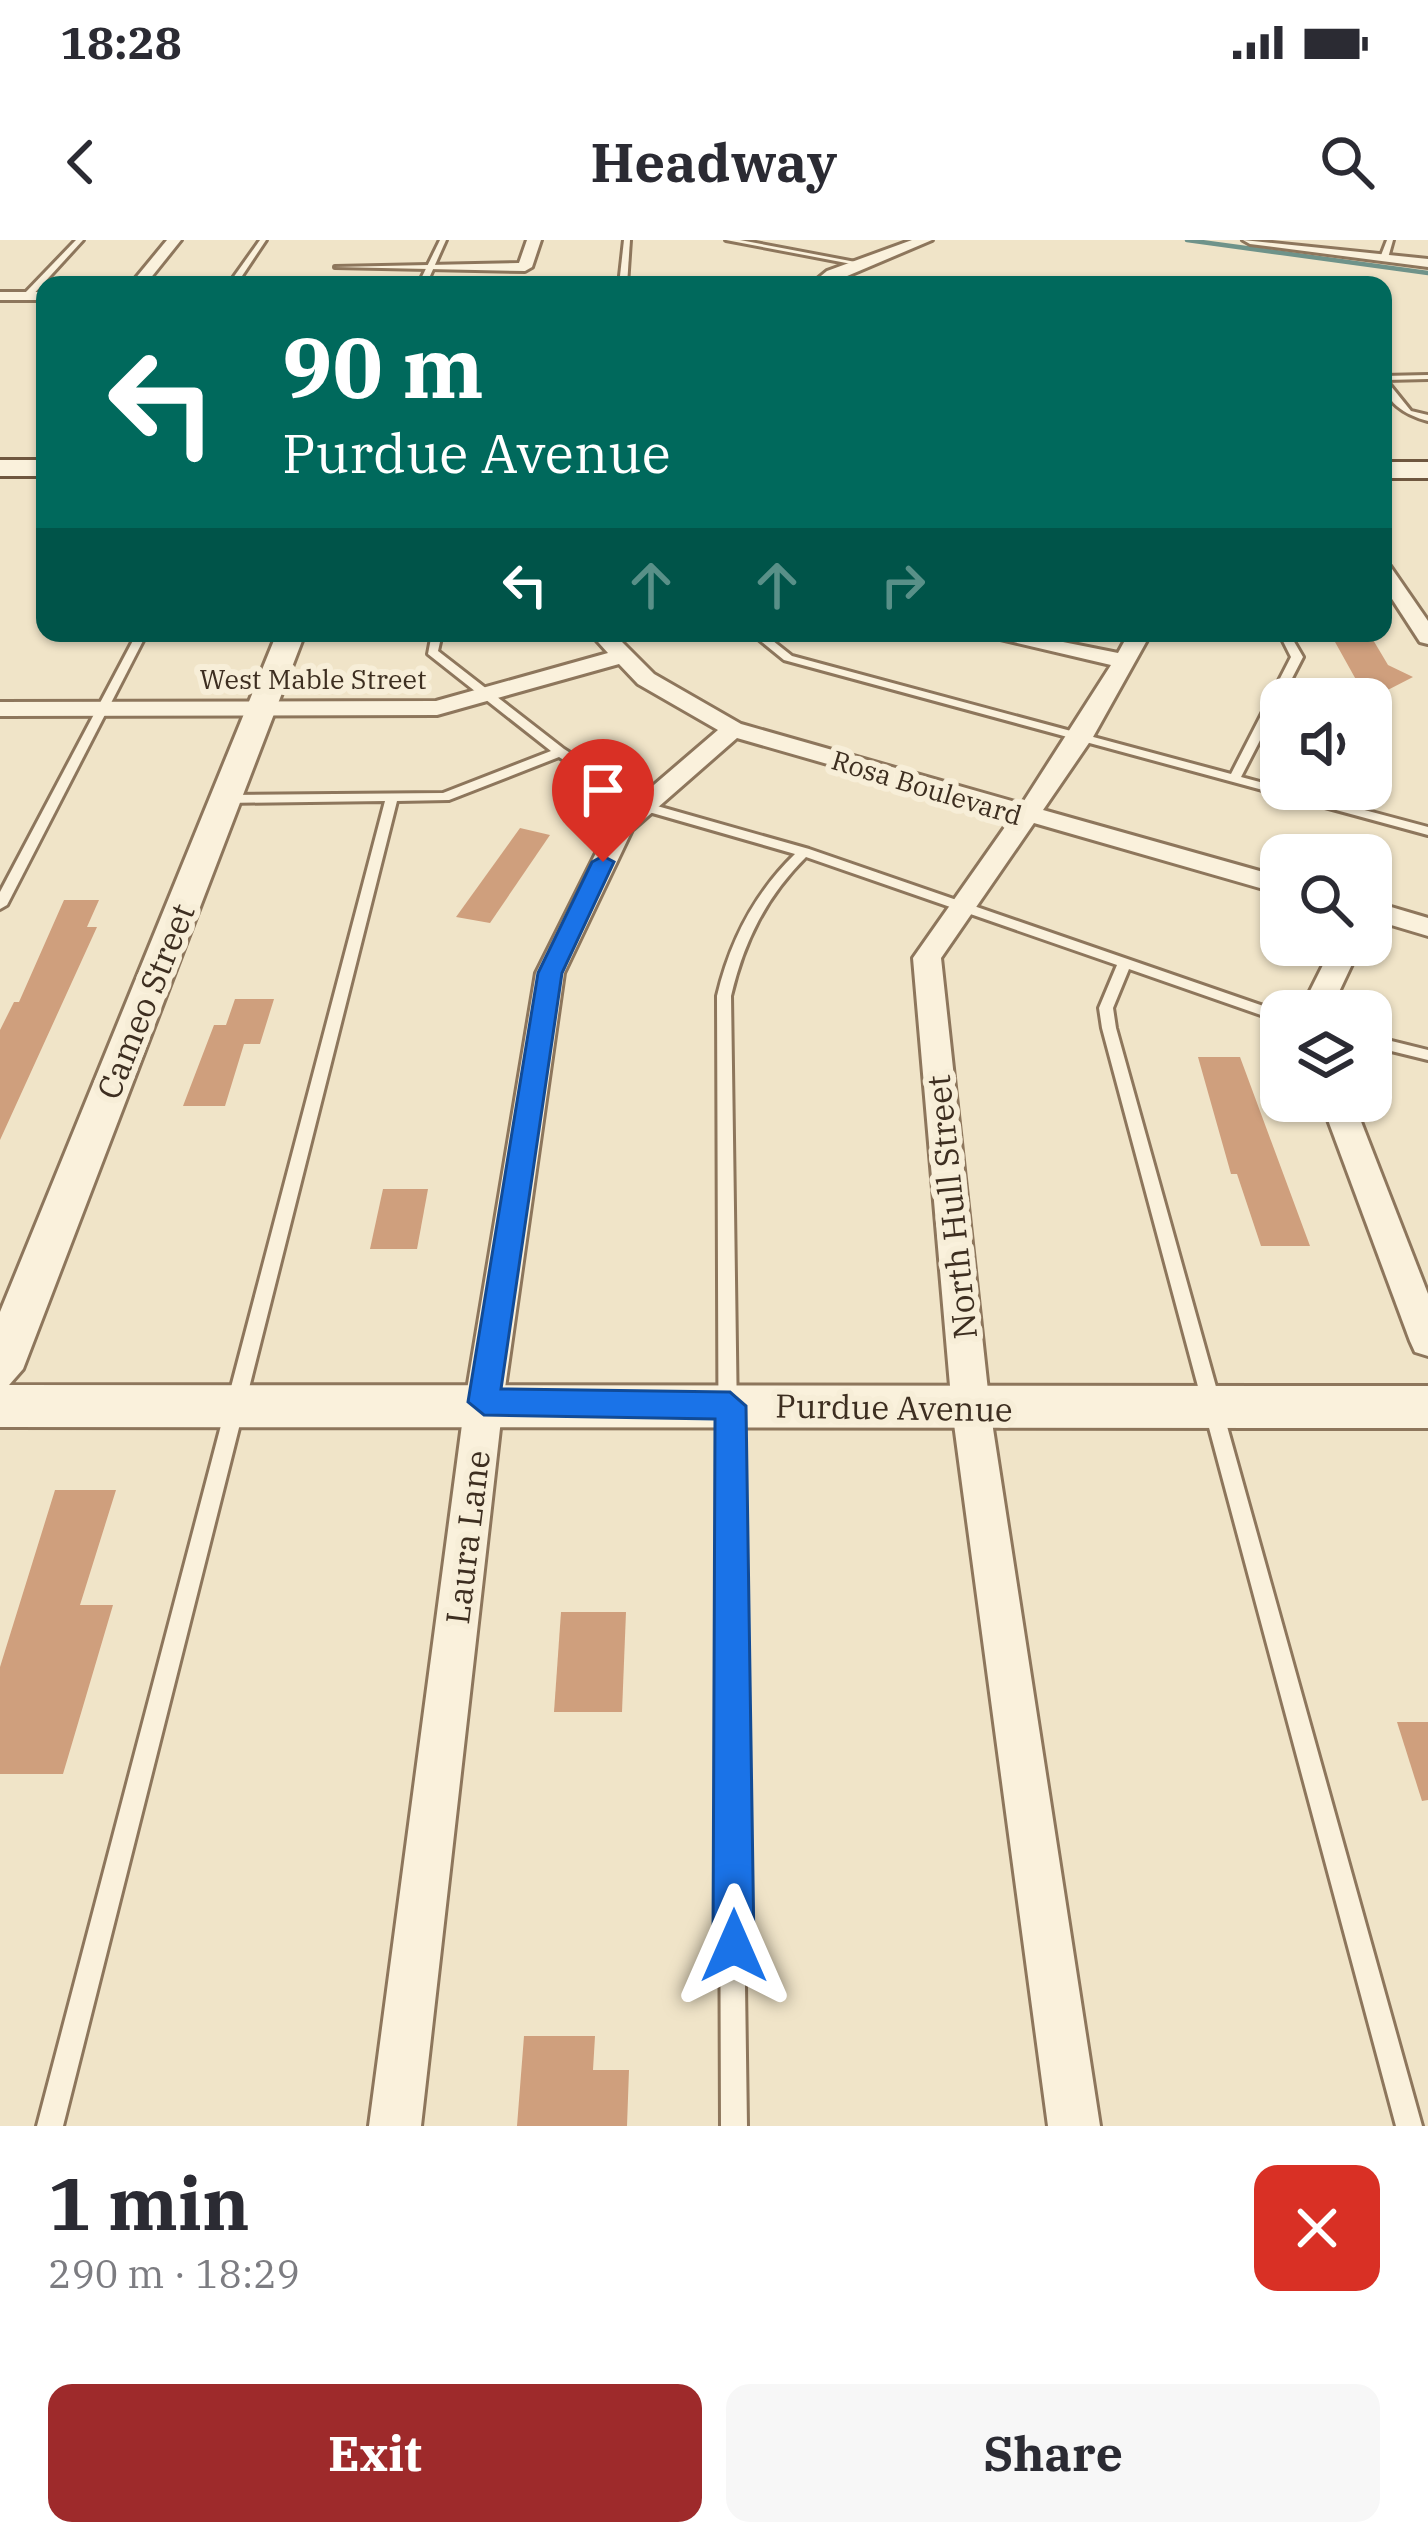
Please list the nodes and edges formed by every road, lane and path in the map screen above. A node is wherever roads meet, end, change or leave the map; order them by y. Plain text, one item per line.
1 (80, 240) edge
2 (174, 240) edge
3 (263, 240) edge
4 (443, 240) edge
5 (533, 240) edge
6 (627, 240) edge
7 (729, 240) edge
8 (922, 240) edge
9 (1250, 240) edge
10 (1390, 240) edge
11 (1303, 244) edge
12 (1384, 257) junction
13 (862, 263) junction
14 (1428, 263) edge
15 (431, 267) junction
16 (46, 276) edge
17 (144, 276) edge
18 (238, 276) edge
19 (336, 276) edge
20 (426, 276) edge
21 (624, 276) edge
22 (835, 276) edge
23 (36, 286) edge
24 (0, 296) edge
25 (27, 296) junction
26 (36, 296) edge
27 (1428, 377) edge
28 (1392, 379) edge
29 (1392, 392) edge
30 (1428, 418) edge
31 (0, 468) edge
32 (36, 468) edge
33 (1392, 470) edge
34 (1428, 470) edge
35 (1392, 583) edge
36 (1428, 637) edge
37 (138, 642) edge
38 (287, 642) edge
39 (435, 642) edge
40 (608, 642) edge
41 (768, 642) edge
42 (1080, 642) edge
43 (1289, 642) edge
44 (1132, 647) edge
45 (619, 657) junction
46 (488, 694) junction
47 (0, 709) edge
48 (104, 709) junction
49 (261, 709) junction
50 (733, 729) junction
51 (1081, 737) junction
52 (560, 752) junction
53 (1234, 778) junction
54 (392, 798) junction
55 (225, 799) junction
56 (646, 807) junction
57 (1022, 816) junction
58 (1428, 831) edge
59 (805, 852) junction
60 (1260, 880) edge
61 (0, 904) edge
62 (966, 907) junction
63 (1392, 916) edge
64 (1428, 927) edge
65 (1125, 962) junction
66 (1260, 1010) edge
67 (1392, 1046) edge
68 (1428, 1055) edge
69 (1345, 1122) edge
70 (1428, 1341) edge
71 (0, 1369) edge
72 (484, 1402) junction
73 (236, 1404) junction
74 (0, 1406) edge
75 (730, 1406) junction
76 (1428, 1407) edge
77 (1213, 1408) junction
78 (971, 1409) junction
79 (50, 2126) edge
80 (394, 2126) edge
81 (734, 2126) edge
82 (1074, 2126) edge
83 (1409, 2126) edge

1 - 16 lane
2 - 17 street
3 - 18 lane
4 - 15 lane
5 - 15 street
6 - 21 lane
7 - 13 lane
8 - 13 street
9 - 11 street
10 - 12 lane
11 - 12 street
12 - 14 street
13 - 22 street
15 - 19 street
15 - 20 lane
23 - 25 lane
24 - 25 street
25 - 26 street
27 - 28 lane
29 - 30 lane
31 - 32 main road
33 - 34 main road
35 - 36 street
37 - 48 lane
38 - 49 street, Cameo Street
39 - 46 lane
40 - 45 street, Rosa Boulevard
41 - 51 lane
42 - 44 street
43 - 53 lane
44 - 51 street, North Hull Street
45 - 46 street, West Mable Street
45 - 50 street, Rosa Boulevard
46 - 49 street, West Mable Street
46 - 52 lane
47 - 48 street, West Mable Street
48 - 49 street, West Mable Street
48 - 61 lane
49 - 55 street, Cameo Street
50 - 56 street, Laura Lane
50 - 57 street, Rosa Boulevard
51 - 53 lane
51 - 57 street, North Hull Street
52 - 54 lane
52 - 56 lane
53 - 58 lane
54 - 55 lane
54 - 73 lane
55 - 71 street, Cameo Street
56 - 59 lane
56 - 72 street, Laura Lane
57 - 60 street, Rosa Boulevard
57 - 62 street, North Hull Street
59 - 62 lane
59 - 75 lane
62 - 65 lane
62 - 78 street, North Hull Street
63 - 64 street
65 - 66 lane
65 - 77 lane
67 - 68 lane
69 - 70 street
72 - 73 street, Purdue Avenue
72 - 75 street, Purdue Avenue
72 - 80 street, Laura Lane
73 - 74 street, Purdue Avenue
73 - 79 lane
75 - 78 street, Purdue Avenue
75 - 81 lane
76 - 77 street, Purdue Avenue
77 - 78 street, Purdue Avenue
77 - 83 lane
78 - 82 street, North Hull Street

